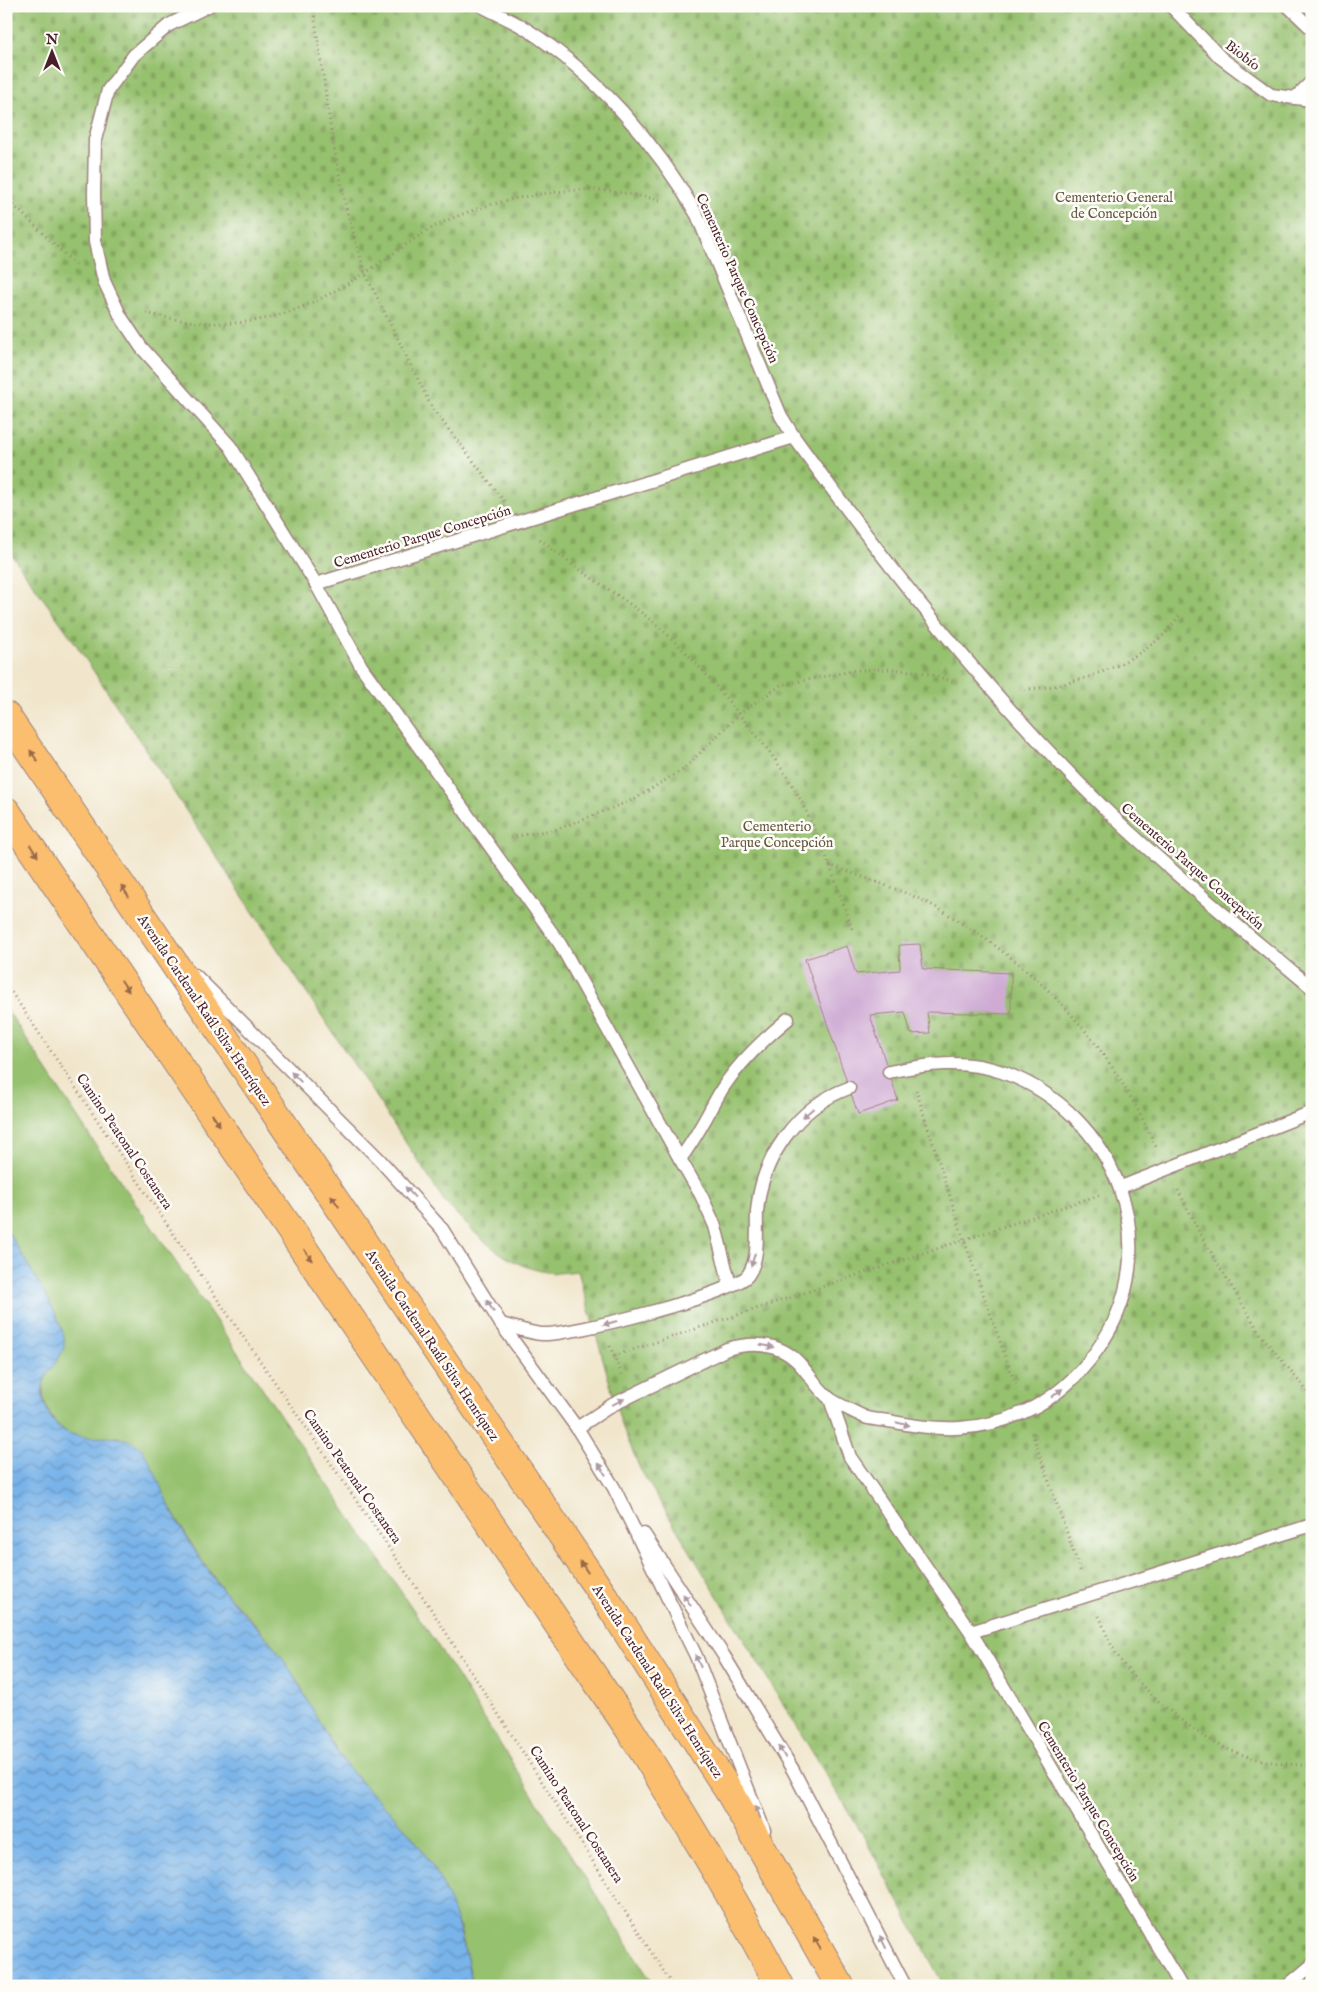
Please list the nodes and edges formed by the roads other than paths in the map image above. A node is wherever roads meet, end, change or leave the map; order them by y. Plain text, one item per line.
1 (208, 6) edge
2 (482, 6) edge
3 (1171, 6) edge
4 (1288, 6) edge
5 (1312, 29) edge
6 (1312, 81) edge
7 (1295, 98) junction
8 (1312, 100) edge
9 (794, 437) junction
10 (316, 584) junction
11 (6, 716) edge
12 (6, 811) edge
13 (152, 931) junction
14 (1312, 988) edge
15 (788, 1019) dead end
16 (889, 1072) dead end
17 (849, 1088) dead end
18 (1312, 1112) edge
19 (680, 1159) junction
20 (1121, 1187) junction
21 (730, 1285) junction
22 (501, 1324) junction
23 (830, 1399) junction
24 (576, 1428) junction
25 (614, 1488) junction
26 (1312, 1525) edge
27 (971, 1632) junction
28 (796, 1906) junction
29 (1312, 1965) edge
30 (780, 1986) edge
31 (840, 1986) edge
32 (905, 1986) edge
33 (1181, 1986) edge
34 (1287, 1986) edge

1 - 10 lane
2 - 9 lane, Cementerio Parque Concepción
3 - 7 lane, Biobío
4 - 5 lane
6 - 7 lane
7 - 8 lane, Biobío
9 - 10 lane, Cementerio Parque Concepción
9 - 14 lane, Cementerio Parque Concepción
10 - 19 lane
13 -> 11 main road, Avenida Cardenal Raúl Silva Henríquez
12 -> 30 main road
22 -> 13 lane
28 -> 13 main road, Avenida Cardenal Raúl Silva Henríquez
15 - 19 lane
16 - 20 lane, Cementerio Parque Concepción
17 -> 21 lane
18 - 20 lane
19 - 21 lane
23 -> 20 lane, Cementerio Parque Concepción
21 -> 22 lane
22 - 24 lane
24 -> 23 lane, Cementerio Parque Concepción
23 - 27 lane, Cementerio Parque Concepción
25 -> 24 lane
28 -> 25 lane
32 -> 25 lane
26 - 27 lane
27 - 33 lane, Cementerio Parque Concepción
31 -> 28 main road, Avenida Cardenal Raúl Silva Henríquez
29 - 34 lane

